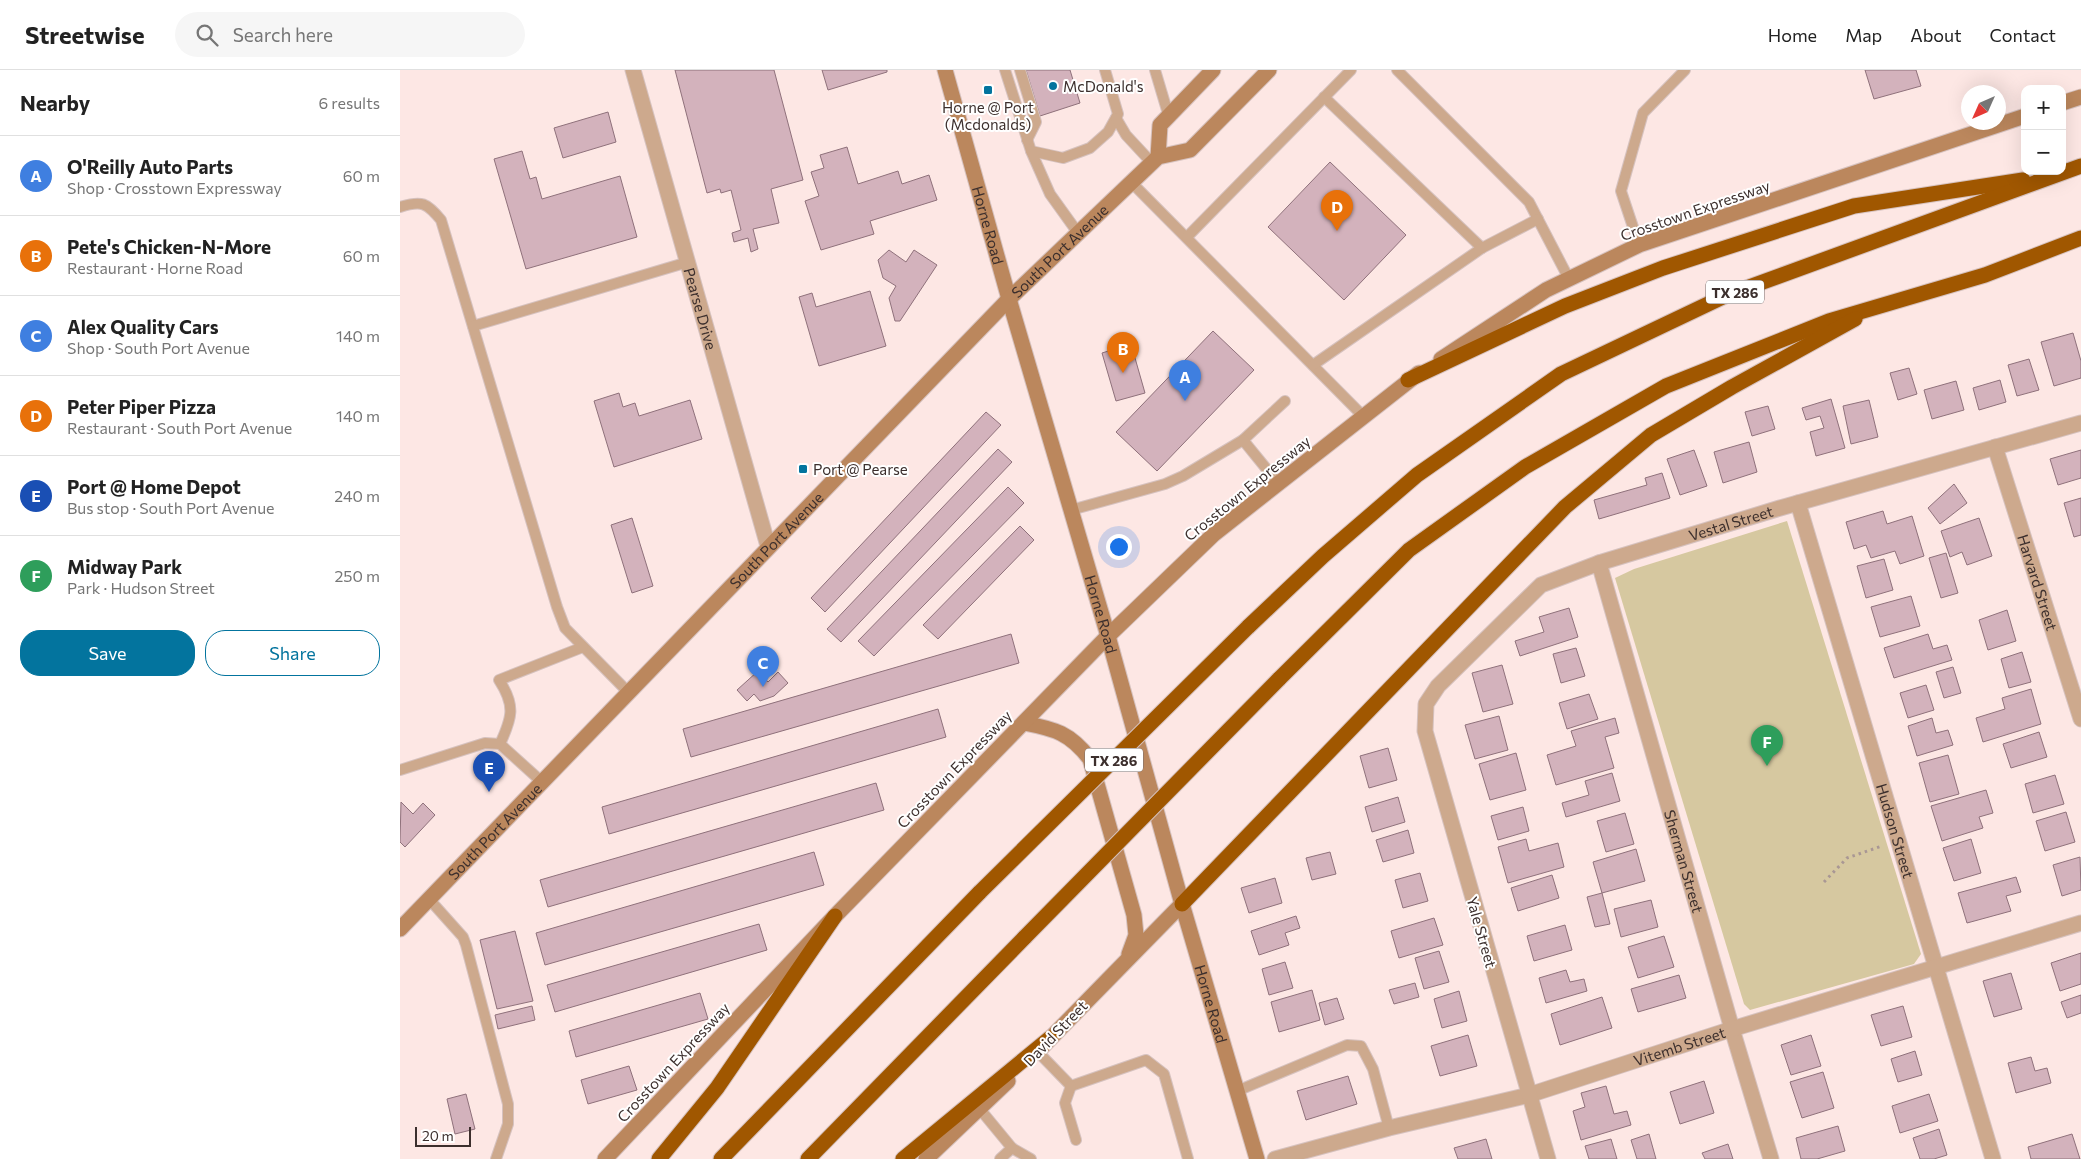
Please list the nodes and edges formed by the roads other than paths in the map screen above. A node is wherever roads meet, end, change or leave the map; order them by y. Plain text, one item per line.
1 (633, 70) edge
2 (944, 70) edge
3 (1004, 70) edge
4 (1020, 70) edge
5 (1105, 70) edge
6 (1155, 70) edge
7 (1213, 70) edge
8 (1269, 70) edge
9 (1350, 70) edge
10 (1397, 70) edge
11 (1685, 70) edge
12 (1324, 97) junction
13 (2081, 97) edge
14 (2066, 102) edge
15 (1169, 116) junction
16 (2021, 117) edge
17 (1116, 118) junction
18 (1027, 140) junction
19 (1031, 151) junction
20 (1155, 160) junction
21 (2081, 166) edge
22 (2066, 172) edge
23 (2057, 175) joint
24 (1131, 182) junction
25 (400, 207) edge
26 (1538, 219) junction
27 (1078, 233) junction
28 (1187, 237) junction
29 (2081, 238) edge
30 (1639, 245) junction
31 (1482, 248) junction
32 (688, 262) junction
33 (1569, 279) junction
34 (1009, 299) junction
35 (1881, 306) junction
36 (473, 326) junction
37 (1313, 365) junction
38 (1408, 380) junction
39 (1285, 401) dead end
40 (1363, 416) junction
41 (2081, 423) edge
42 (1243, 440) junction
43 (1995, 448) junction
44 (1278, 483) junction
45 (1798, 503) junction
46 (1071, 510) junction
47 (768, 546) junction
48 (1599, 564) junction
49 (1108, 636) junction
50 (583, 647) junction
51 (628, 692) junction
52 (1426, 704) joint
53 (2081, 719) edge
54 (1024, 723) junction
55 (500, 744) junction
56 (400, 770) edge
57 (542, 782) junction
58 (429, 898) junction
59 (1182, 904) junction
60 (835, 916) junction
61 (2081, 923) edge
62 (400, 929) edge
63 (1128, 958) junction
64 (1935, 966) junction
65 (1732, 1028) junction
66 (1050, 1038) junction
67 (1038, 1052) junction
68 (1071, 1086) junction
69 (1237, 1091) junction
70 (1529, 1094) junction
71 (980, 1108) junction
72 (1389, 1128) junction
73 (1076, 1140) dead end
74 (1012, 1148) junction
75 (496, 1159) edge
76 (605, 1159) edge
77 (659, 1159) edge
78 (721, 1159) edge
79 (808, 1159) edge
80 (903, 1159) edge
81 (926, 1159) edge
82 (1000, 1159) edge
83 (1031, 1159) edge
84 (1188, 1159) edge
85 (1257, 1159) edge
86 (1275, 1159) edge
87 (1548, 1159) edge
88 (1771, 1159) edge
89 (1993, 1159) edge

1 - 32 street, Pearse Drive
2 - 34 main road, Horne Road
3 - 18 lane
4 - 18 lane
5 - 17 lane
6 - 15 lane
7 - 15 main road
8 - 20 main road, South Port Avenue
9 - 12 lane
10 - 26 lane
11 - 30 lane
12 - 28 lane
12 - 31 lane
13 - 14 main road
15 - 20 main road
16 - 30 main road, Crosstown Expressway
17 - 19 lane
17 - 20 lane
18 - 19 lane
19 - 27 lane
20 - 24 main road, South Port Avenue
21 - 22 highway, TX 286
23 - 38 highway
23 - 78 highway, TX 286, bridge
24 - 27 main road, South Port Avenue
24 - 28 lane
25 - 36 lane
26 - 31 lane
26 - 33 lane
27 - 34 main road, South Port Avenue
28 - 37 lane
29 - 35 highway
30 - 33 main road, Crosstown Expressway
31 - 37 lane
32 - 36 lane
32 - 47 street, Pearse Drive
33 - 38 main road, Crosstown Expressway
34 - 46 main road, Horne Road
34 - 47 main road, South Port Avenue
35 - 59 highway
35 - 79 highway, bridge
36 - 50 lane
37 - 40 lane
38 - 40 main road, Crosstown Expressway
39 - 42 lane
40 - 44 main road, Crosstown Expressway
41 - 43 street, Vestal Street
42 - 44 lane
42 - 46 lane
43 - 45 street, Vestal Street
43 - 53 street, Harvard Street
44 - 49 main road, Crosstown Expressway
45 - 48 street, Vestal Street
45 - 64 street, Hudson Street
46 - 49 main road, Horne Road
47 - 51 main road, South Port Avenue
48 - 52 street, Vestal Street
48 - 65 street, Sherman Street
49 - 54 main road, Crosstown Expressway
49 - 59 main road, Horne Road
50 - 51 lane
50 - 55 lane
51 - 57 main road, South Port Avenue
52 - 70 street, Yale Street
54 - 60 main road, Crosstown Expressway
54 - 63 main road
55 - 56 lane
55 - 57 lane
57 - 58 main road, South Port Avenue
58 - 62 main road, South Port Avenue
58 - 75 lane
59 - 63 main road, David Street
59 - 69 main road, Horne Road
60 - 76 main road, Crosstown Expressway
60 - 77 highway
61 - 64 street, Vitemb Street
63 - 66 main road, David Street
64 - 65 street, Vitemb Street
64 - 89 street, Hudson Street
65 - 70 street, Vitemb Street
65 - 88 street, Sherman Street
66 - 67 main road, David Street
66 - 80 highway
67 - 68 lane
67 - 71 main road, David Street
68 - 73 lane
68 - 84 lane
69 - 72 lane
69 - 85 main road, Horne Road
70 - 72 street, Vitemb Street
70 - 87 street, Yale Street
71 - 74 lane
71 - 81 main road, David Street
72 - 86 street, Vitemb Street
74 - 82 lane
74 - 83 lane

